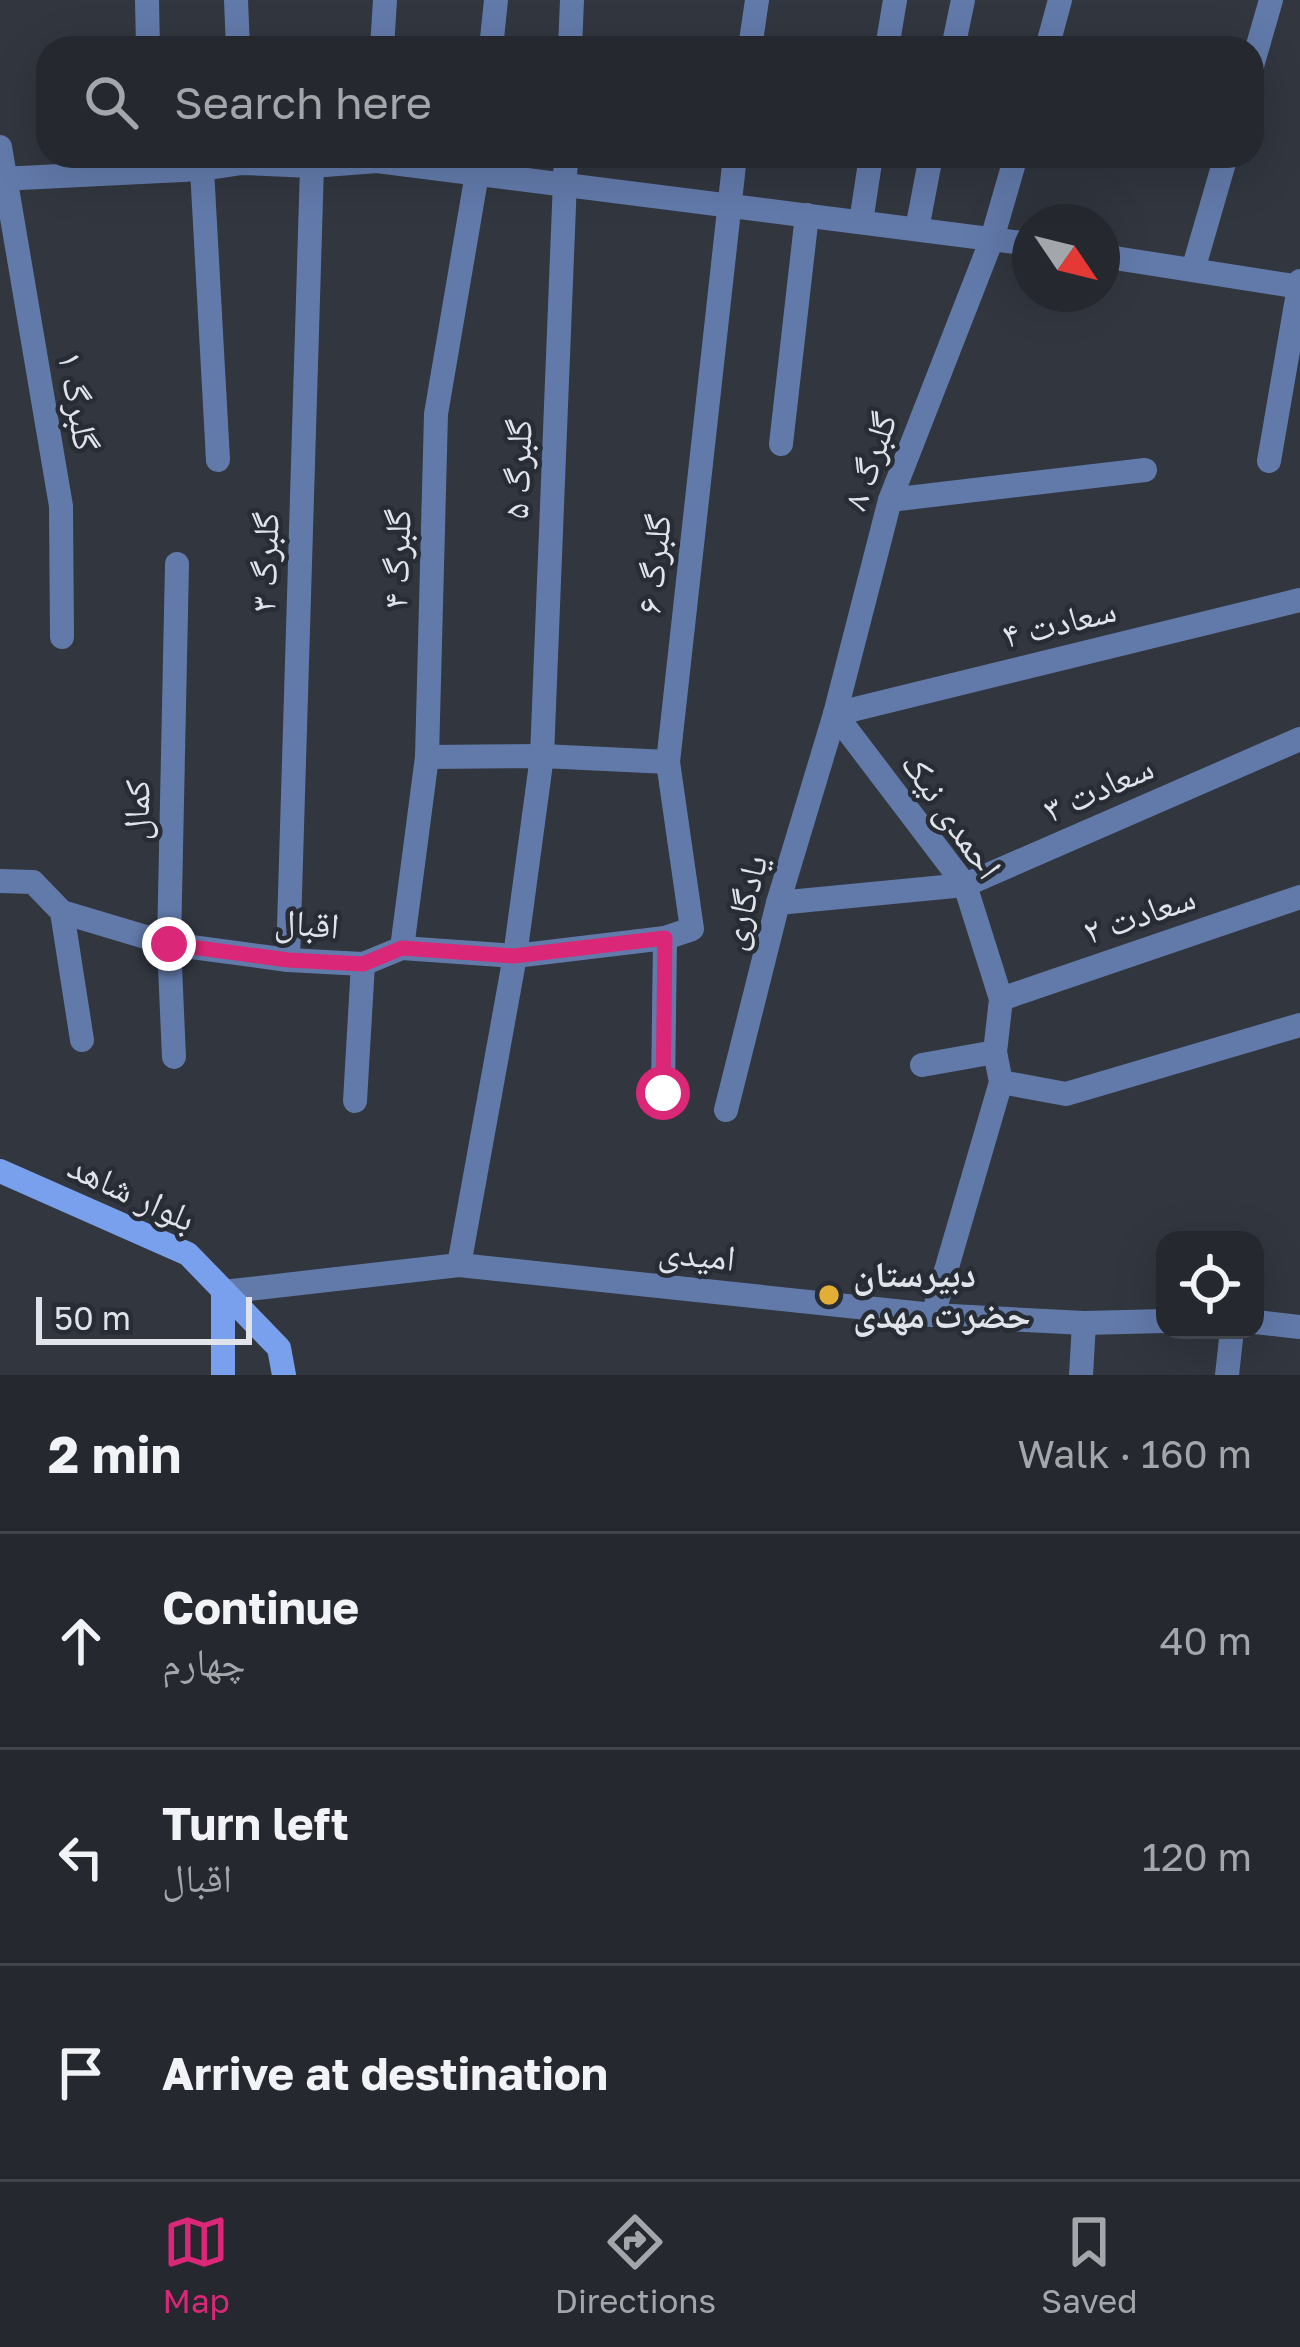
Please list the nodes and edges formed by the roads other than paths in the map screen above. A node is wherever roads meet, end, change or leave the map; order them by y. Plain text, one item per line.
1 (147, 0) edge
2 (236, 0) edge
3 (385, 0) edge
4 (496, 0) edge
5 (572, 0) edge
6 (757, 0) edge
7 (895, 0) edge
8 (963, 0) edge
9 (1060, 0) edge
10 (1271, 0) edge
11 (148, 36) edge
12 (238, 36) edge
13 (383, 36) edge
14 (492, 36) edge
15 (570, 36) edge
16 (752, 36) edge
17 (889, 36) edge
18 (956, 36) edge
19 (1050, 36) edge
20 (1261, 36) edge
21 (0, 147) edge
22 (113, 168) edge
23 (186, 168) edge
24 (209, 168) edge
25 (312, 168) edge
26 (478, 168) edge
27 (492, 168) edge
28 (565, 168) edge
29 (733, 168) edge
30 (869, 168) edge
31 (930, 168) edge
32 (1012, 168) edge
33 (1223, 168) edge
34 (202, 170) junction
35 (2, 179) edge
36 (564, 184) junction
37 (728, 205) junction
38 (807, 215) junction
39 (861, 222) junction
40 (917, 229) junction
41 (992, 238) junction
42 (1012, 241) edge
43 (1120, 259) edge
44 (1193, 270) junction
45 (1299, 285) edge
46 (781, 444) dead end
47 (218, 460) dead end
48 (1269, 461) dead end
49 (1145, 470) dead end
50 (890, 500) junction
51 (177, 564) dead end
52 (1300, 600) edge
53 (62, 637) dead end
54 (835, 714) junction
55 (1300, 739) edge
56 (542, 756) junction
57 (427, 757) junction
58 (668, 762) junction
59 (0, 881) edge
60 (965, 885) junction
61 (1300, 897) edge
62 (778, 903) junction
63 (62, 912) junction
64 (692, 929) joint
65 (665, 938) junction
66 (169, 944) junction
67 (402, 948) junction
68 (514, 956) junction
69 (288, 960) junction
70 (363, 964) junction
71 (1001, 999) junction
72 (1300, 1025) edge
73 (82, 1040) dead end
74 (995, 1052) junction
75 (174, 1057) dead end
76 (922, 1065) dead end
77 (1000, 1082) junction
78 (663, 1093) dead end
79 (355, 1101) dead end
80 (726, 1110) dead end
81 (0, 1171) edge
82 (459, 1265) junction
83 (224, 1292) junction
84 (933, 1315) junction
85 (1156, 1321) edge
86 (1084, 1323) junction
87 (1264, 1323) edge
88 (1300, 1327) edge
89 (1231, 1339) edge
90 (223, 1375) edge
91 (284, 1375) edge
92 (1081, 1375) edge
93 (1227, 1375) edge

1 - 11 street
2 - 12 street
3 - 13 street
4 - 14 street
5 - 15 street
6 - 16 street
7 - 17 street
8 - 18 street
9 - 19 street
10 - 20 street
21 - 35 street, گلبرگ ۱
22 - 35 street
23 - 34 street
24 - 34 street
25 - 69 street, گلبرگ ۳
26 - 57 street, گلبرگ ۴
27 - 36 street
28 - 36 street, گلبرگ ۵
29 - 37 street, گلبرگ ۶
30 - 39 street
31 - 40 street
32 - 41 street, گلبرگ ۸
33 - 44 street
34 - 47 street
35 - 53 street, گلبرگ ۱
36 - 37 street
36 - 56 street, گلبرگ ۵
37 - 38 street
37 - 58 street, گلبرگ ۶
38 - 39 street
38 - 46 street
39 - 40 street
40 - 41 street
41 - 42 street
41 - 50 street, گلبرگ ۸
43 - 44 street
44 - 45 street
45 - 48 street
49 - 50 street
50 - 54 street, گلبرگ ۸
51 - 66 street, کمال
52 - 54 street, سعادت ۴
54 - 60 street, احمدی نیک
54 - 62 street, یادگاری
55 - 60 street, سعادت ۳
56 - 57 street
56 - 58 street
56 - 68 street, گلبرگ ۵
57 - 67 street, گلبرگ ۴
58 - 64 street, گلبرگ ۶
59 - 63 street, اقبال
60 - 62 street, سعادت ۳
60 - 71 street, احمدی نیک
61 - 71 street, سعادت ۲
62 - 80 street, یادگاری
63 - 66 street, اقبال
63 - 73 street
64 - 65 street, اقبال
65 - 68 street, اقبال
65 - 78 street
66 - 69 street, اقبال
66 - 75 street, کمال
67 - 68 street, اقبال
67 - 70 street, اقبال
68 - 82 street, گلبرگ ۵
69 - 70 street, اقبال
70 - 79 street
71 - 74 street, احمدی نیک
72 - 77 street
74 - 76 street
74 - 77 street, احمدی نیک
77 - 84 street, احمدی نیک
81 - 83 main road, بلوار شاهد
82 - 83 street, امیدی
82 - 84 street, امیدی
83 - 90 main road
83 - 91 main road, بلوار شاهد
84 - 86 street, امیدی
85 - 86 street, امیدی
86 - 92 street
87 - 88 street
89 - 93 street

